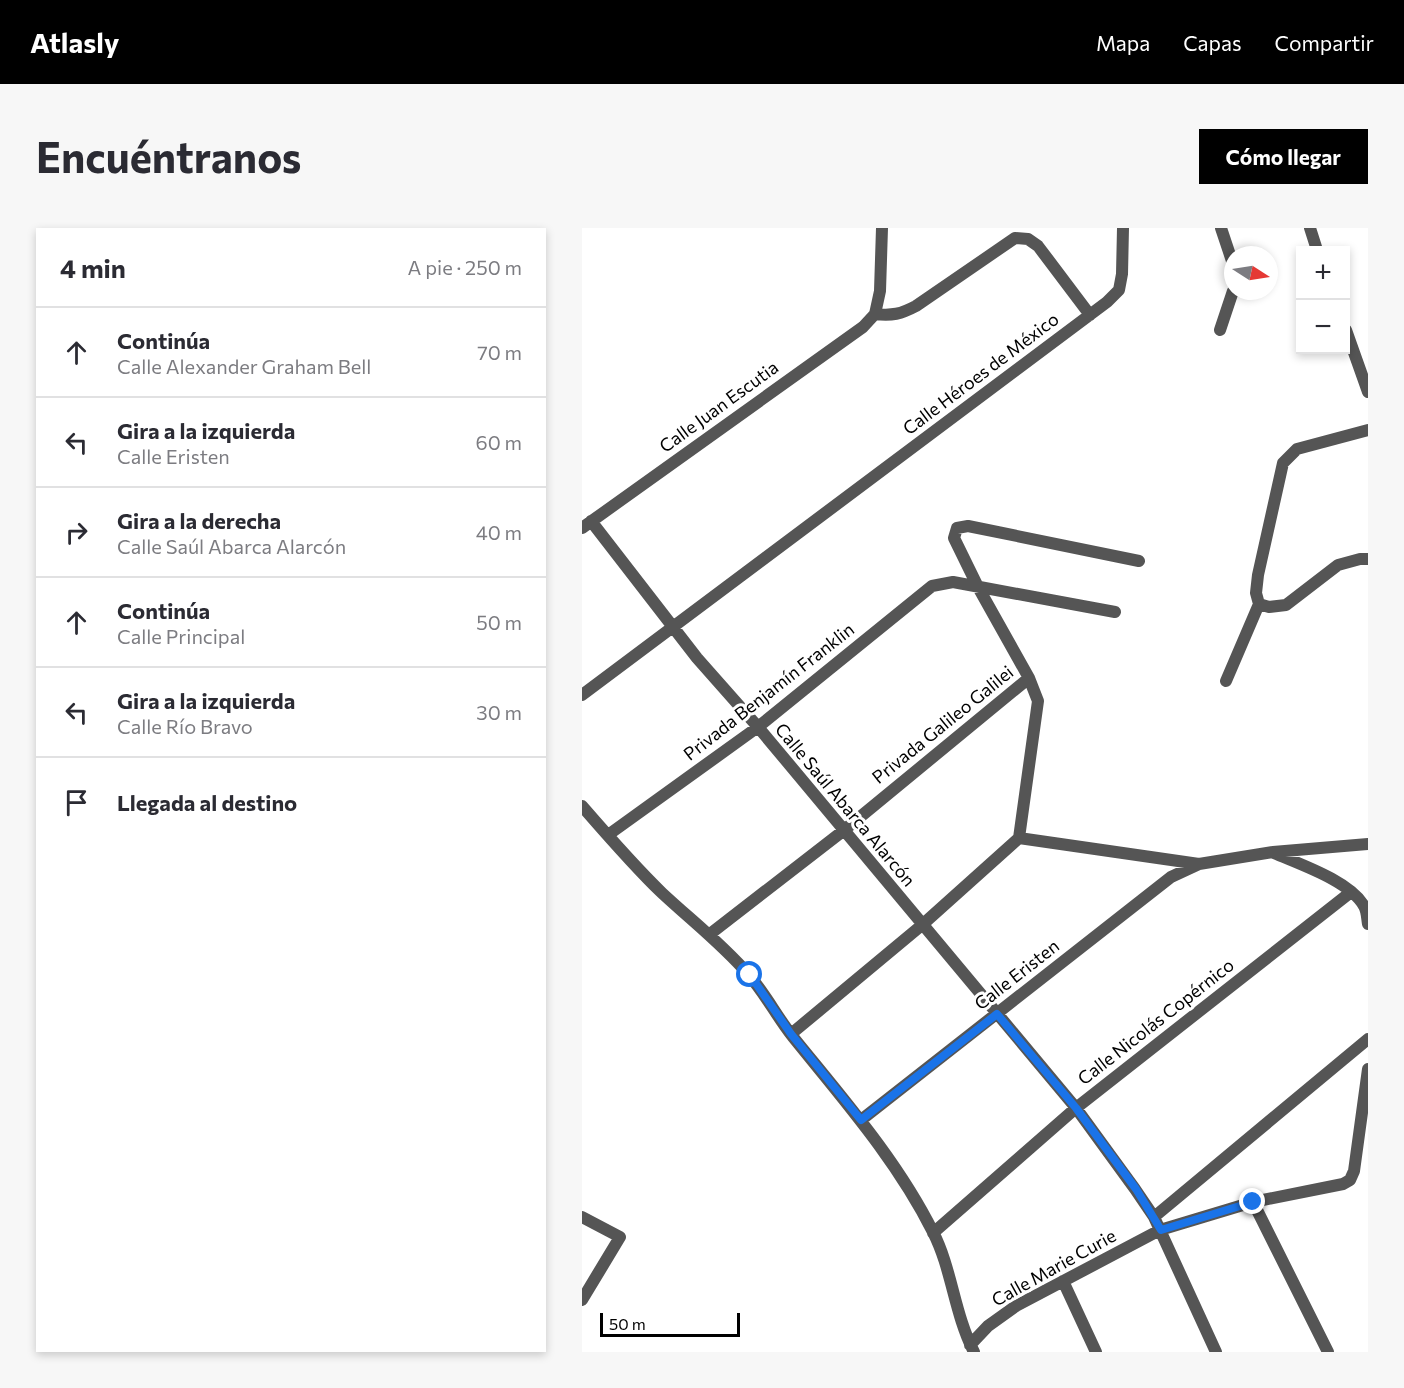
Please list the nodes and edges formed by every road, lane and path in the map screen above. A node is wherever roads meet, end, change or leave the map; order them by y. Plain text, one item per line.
1 (882, 228) edge
2 (1123, 228) edge
3 (1221, 228) edge
4 (1310, 228) edge
5 (1227, 246) edge
6 (1316, 246) edge
7 (1230, 300) edge
8 (875, 314) junction
9 (1090, 315) junction
10 (1220, 330) dead end
11 (1350, 341) edge
12 (1368, 392) edge
13 (1368, 430) edge
14 (587, 524) edge
15 (1368, 559) edge
16 (1139, 561) dead end
17 (978, 587) junction
18 (1259, 604) junction
19 (1114, 612) dead end
20 (674, 627) junction
21 (1029, 678) junction
22 (1226, 681) dead end
23 (582, 695) edge
24 (758, 727) junction
25 (582, 806) edge
26 (843, 831) junction
27 (608, 835) junction
28 (1019, 838) junction
29 (1368, 844) edge
30 (1273, 852) junction
31 (1199, 864) junction
32 (1351, 892) junction
33 (1368, 924) edge
34 (922, 925) junction
35 (710, 934) junction
36 (997, 1014) junction
37 (791, 1034) junction
38 (1368, 1039) edge
39 (1368, 1069) edge
40 (1076, 1108) junction
41 (861, 1120) junction
42 (1253, 1202) junction
43 (582, 1217) edge
44 (1154, 1217) junction
45 (1161, 1230) junction
46 (933, 1233) junction
47 (1063, 1281) junction
48 (582, 1300) edge
49 (972, 1348) edge
50 (1096, 1352) edge
51 (1216, 1352) edge
52 (1328, 1352) edge

1 - 8 street
2 - 9 street, Calle Héroes de México
3 - 5 street
4 - 6 street
7 - 10 street
8 - 9 street
8 - 14 street, Calle Juan Escutia
9 - 20 street, Calle Héroes de México
11 - 12 street
13 - 18 street
14 - 20 street, Calle Saúl Abarca Alarcón
15 - 18 street
16 - 17 street
17 - 19 street
17 - 21 street
17 - 24 street, Privada Benjamín Franklin
18 - 22 street
20 - 23 street, Calle Héroes de México
20 - 24 street, Calle Saúl Abarca Alarcón
21 - 26 street, Privada Galileo Galilei
21 - 28 street
24 - 26 street, Calle Saúl Abarca Alarcón
24 - 27 street, Privada Benjamín Franklin
25 - 27 street
26 - 34 street, Calle Saúl Abarca Alarcón
26 - 35 street, Privada Galileo Galilei
27 - 35 street
28 - 31 street
28 - 34 street
29 - 30 street
30 - 31 street
30 - 32 street
31 - 36 street, Calle Eristen
32 - 33 street
32 - 40 street, Calle Nicolás Copérnico
34 - 36 street, Calle Saúl Abarca Alarcón
34 - 37 street
35 - 37 street
36 - 40 street, Calle Saúl Abarca Alarcón
36 - 41 street, Calle Eristen
37 - 41 street
38 - 44 street
39 - 42 street, Calle Marie Curie
40 - 44 street, Calle Saúl Abarca Alarcón
40 - 46 street, Calle Nicolás Copérnico
41 - 46 street
42 - 45 street, Calle Marie Curie
42 - 52 street
43 - 48 street
44 - 45 street, Calle Saúl Abarca Alarcón
45 - 47 street, Calle Marie Curie
45 - 51 street, Calle Saúl Abarca Alarcón
46 - 49 street
47 - 49 street, Calle Marie Curie
47 - 50 street

